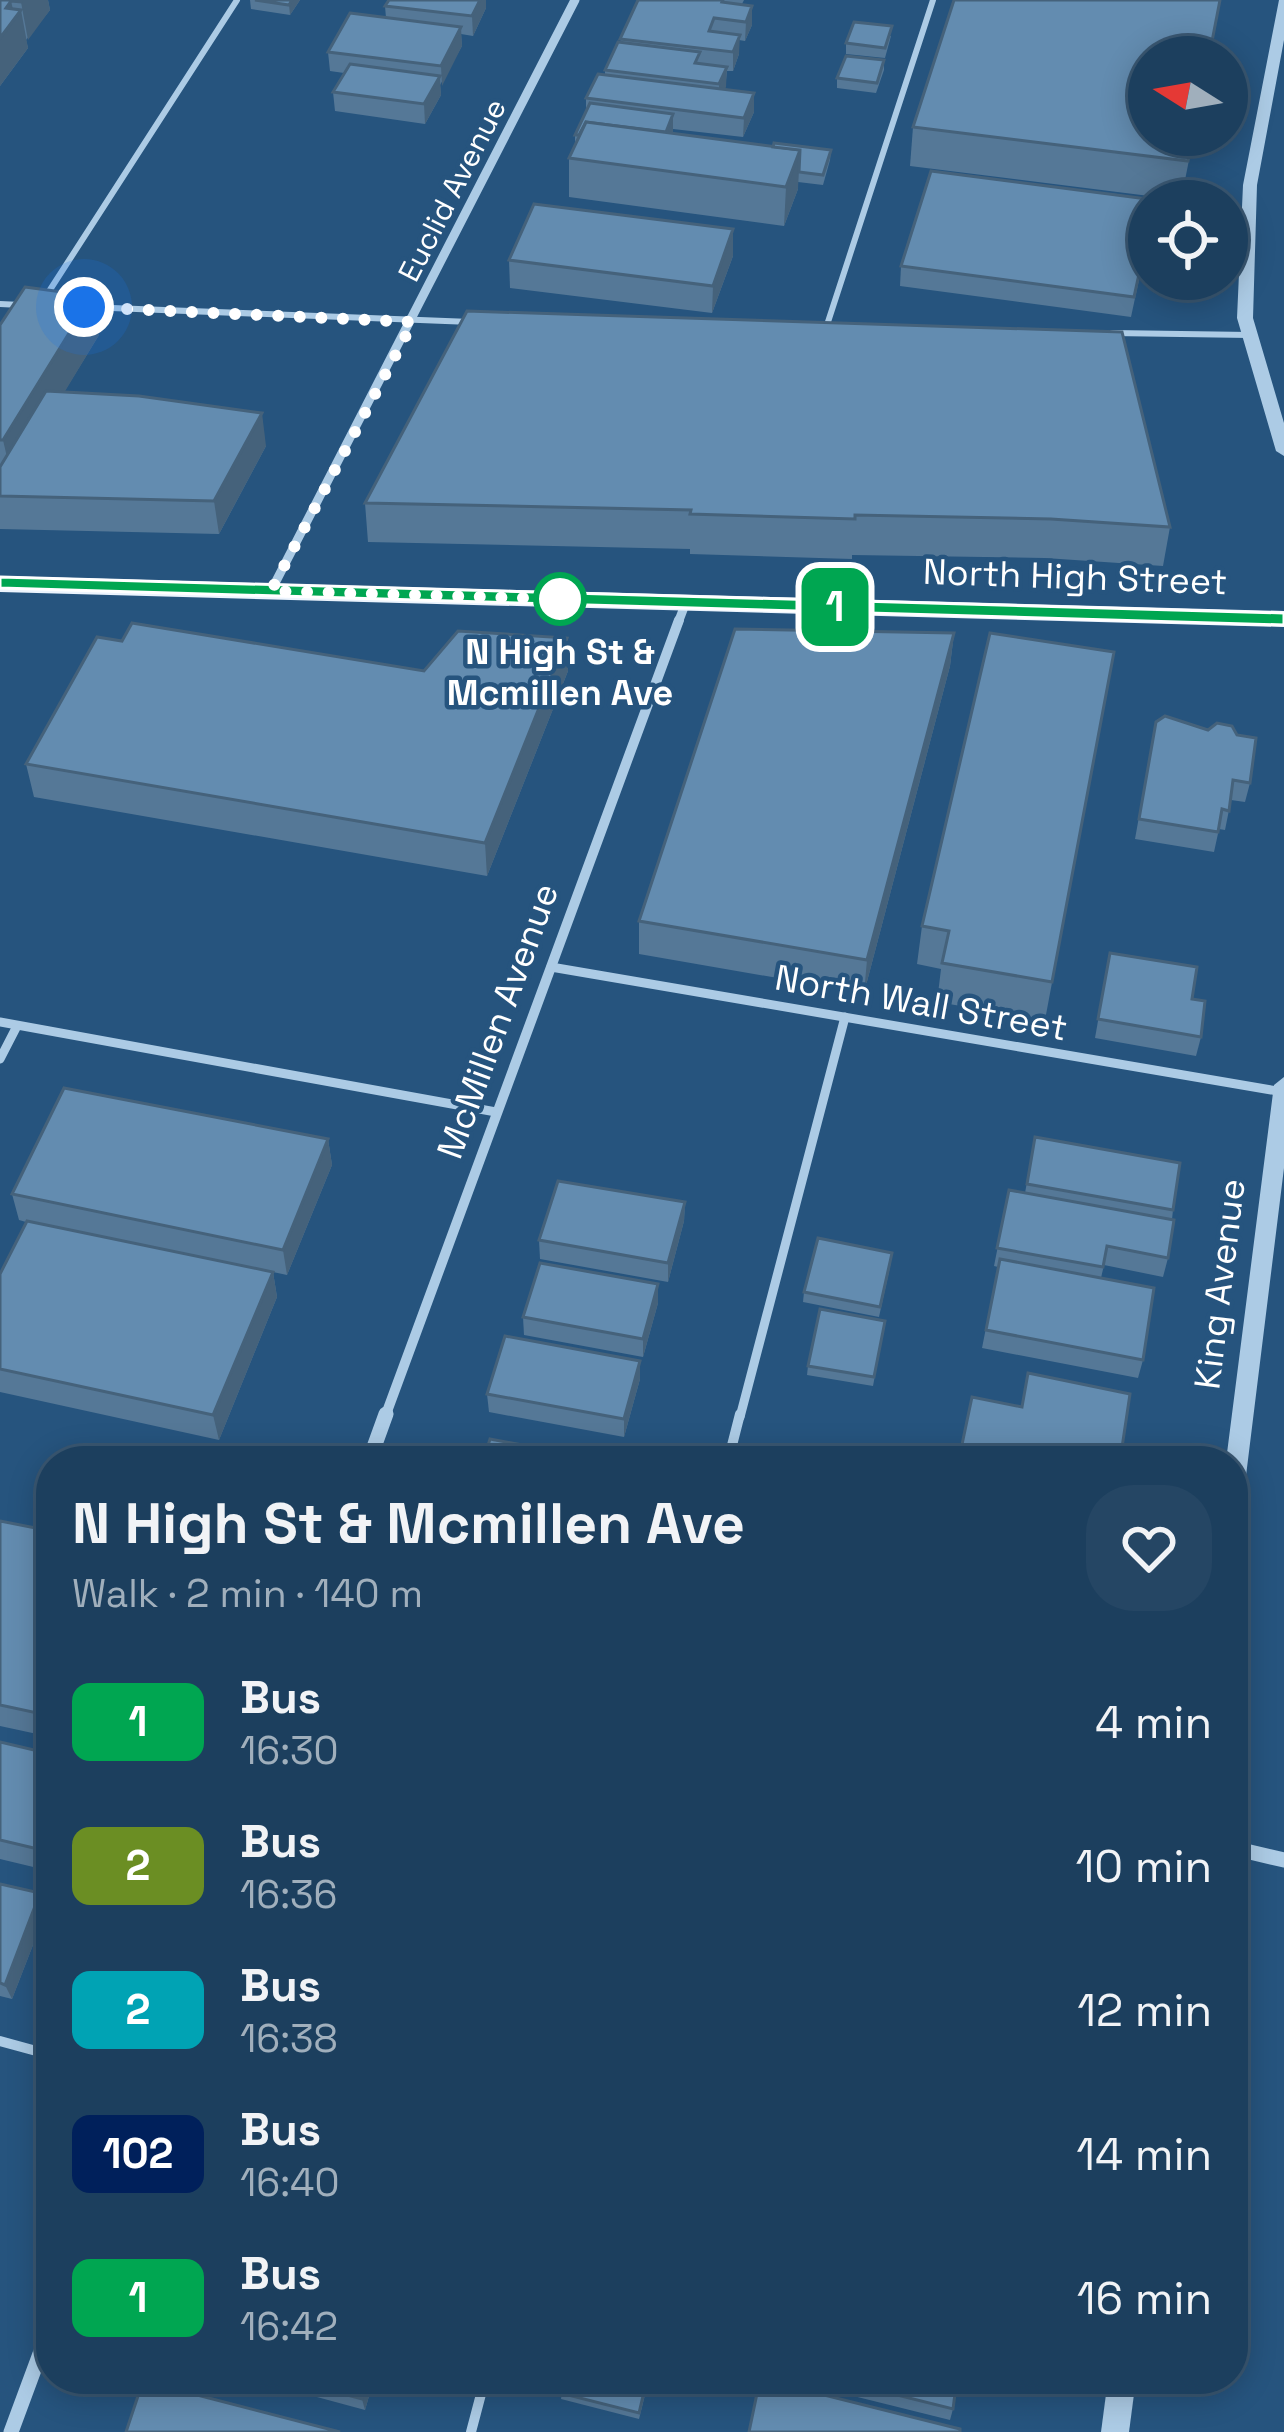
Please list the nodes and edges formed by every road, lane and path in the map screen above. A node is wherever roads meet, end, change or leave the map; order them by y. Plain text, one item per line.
1 (237, 0) edge
2 (575, 0) edge
3 (933, 0) edge
4 (1284, 3) edge
5 (1279, 55) edge
6 (0, 304) edge
7 (40, 305) junction
8 (62, 306) edge
9 (84, 307) edge
10 (413, 322) junction
11 (485, 323) edge
12 (803, 328) edge
13 (826, 328) junction
14 (849, 329) edge
15 (1105, 333) edge
16 (1250, 335) junction
17 (1284, 451) edge
18 (0, 584) edge
19 (271, 591) junction
20 (686, 602) junction
21 (1284, 619) edge
22 (550, 968) junction
23 (845, 1017) junction
24 (0, 1022) edge
25 (17, 1026) junction
26 (0, 1059) edge
27 (1284, 1088) edge
28 (496, 1112) junction
29 (374, 1446) edge
30 (732, 1446) edge
31 (1239, 1446) edge
32 (1248, 1852) edge
33 (1284, 1860) edge
34 (0, 2042) edge
35 (36, 2051) edge
36 (36, 2364) edge
37 (480, 2394) edge
38 (1120, 2394) edge
39 (11, 2432) edge
40 (471, 2432) edge
41 (1115, 2432) edge

1 - 7 lane
2 - 10 street, Euclid Avenue
3 - 13 lane
4 - 5 street
5 - 16 street
6 - 7 lane
7 - 8 lane
9 - 10 lane
10 - 11 lane
10 - 19 street, Euclid Avenue
12 - 13 lane
13 - 14 lane
15 - 16 lane
16 - 17 street
18 - 19 main road, North High Street
19 - 20 main road, North High Street
20 - 21 main road, North High Street
20 - 22 street, McMillen Avenue
22 - 23 lane, North Wall Street
22 - 28 street, McMillen Avenue
23 - 27 lane, North Wall Street
23 - 30 lane
24 - 25 lane
25 - 26 lane
25 - 28 lane
27 - 31 street, King Avenue
28 - 29 street, McMillen Avenue
32 - 33 street
34 - 35 lane
36 - 39 street
37 - 40 lane
38 - 41 street

